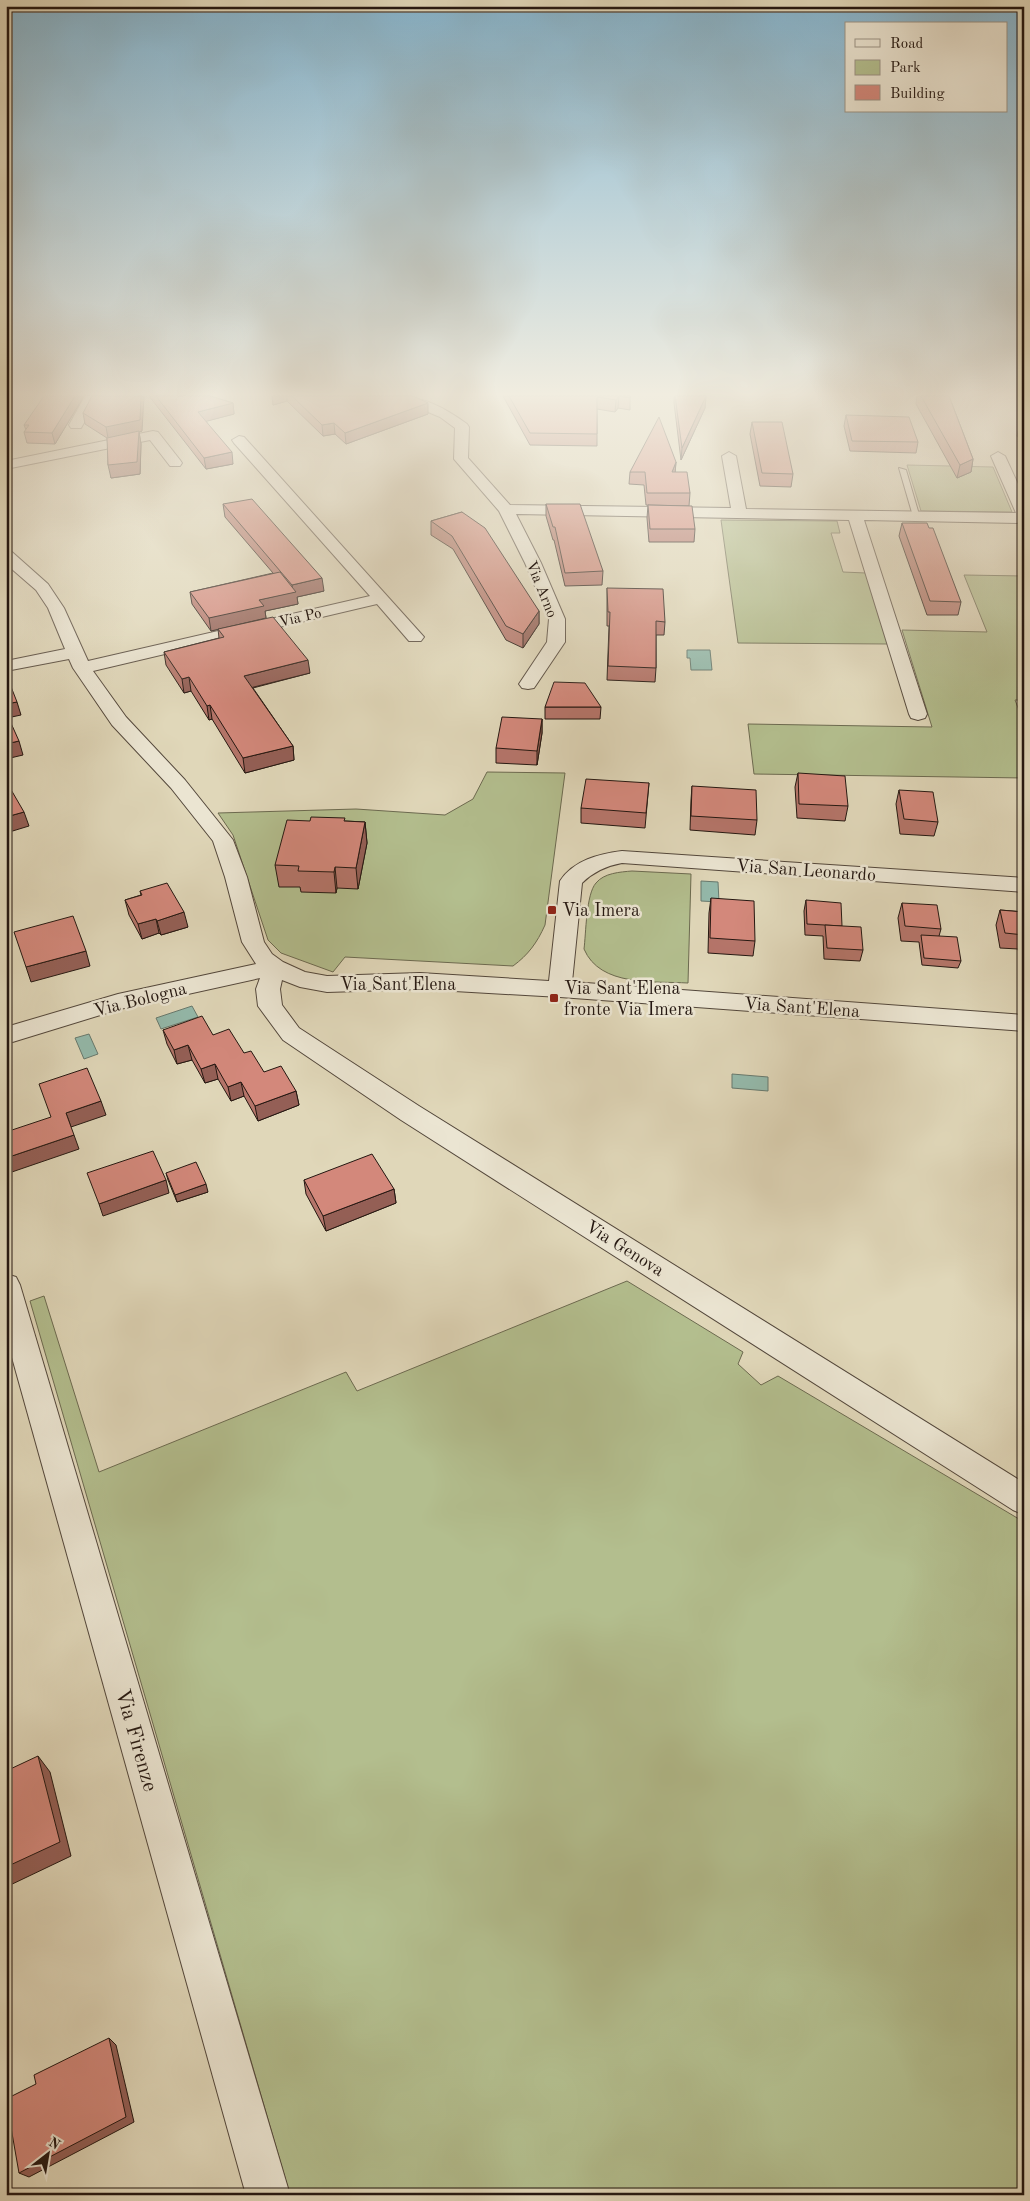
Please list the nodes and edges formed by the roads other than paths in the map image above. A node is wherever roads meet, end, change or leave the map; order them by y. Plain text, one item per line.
1 (292, 499) edge
2 (497, 499) edge
3 (736, 499) edge
4 (911, 499) edge
5 (1016, 499) edge
6 (506, 509) junction
7 (739, 513) junction
8 (855, 515) junction
9 (917, 516) junction
10 (1024, 517) edge
11 (6, 555) edge
12 (381, 598) junction
13 (415, 637) dead end
14 (79, 660) junction
15 (6, 666) edge
16 (528, 684) dead end
17 (918, 714) dead end
18 (1024, 885) edge
19 (275, 967) junction
20 (560, 989) junction
21 (1024, 1023) edge
22 (6, 1036) edge
23 (7, 1287) edge
24 (1024, 1500) edge
25 (268, 2195) edge

1 - 12 street
2 - 6 street, Via Arno
3 - 7 street
4 - 9 lane
5 - 10 street
6 - 7 street
6 - 16 street, Via Arno
7 - 8 street
8 - 9 street
8 - 17 street
9 - 10 street
11 - 14 street, Via Sant'Elena
12 - 13 street
12 - 14 street, Via Po
14 - 15 street, Via Po
14 - 19 street, Via Sant'Elena
18 - 20 street, Via San Leonardo
19 - 20 street, Via Sant'Elena
19 - 22 street, Via Bologna
19 - 24 street, Via Genova
20 - 21 street, Via Sant'Elena
23 - 25 street, Via Firenze

